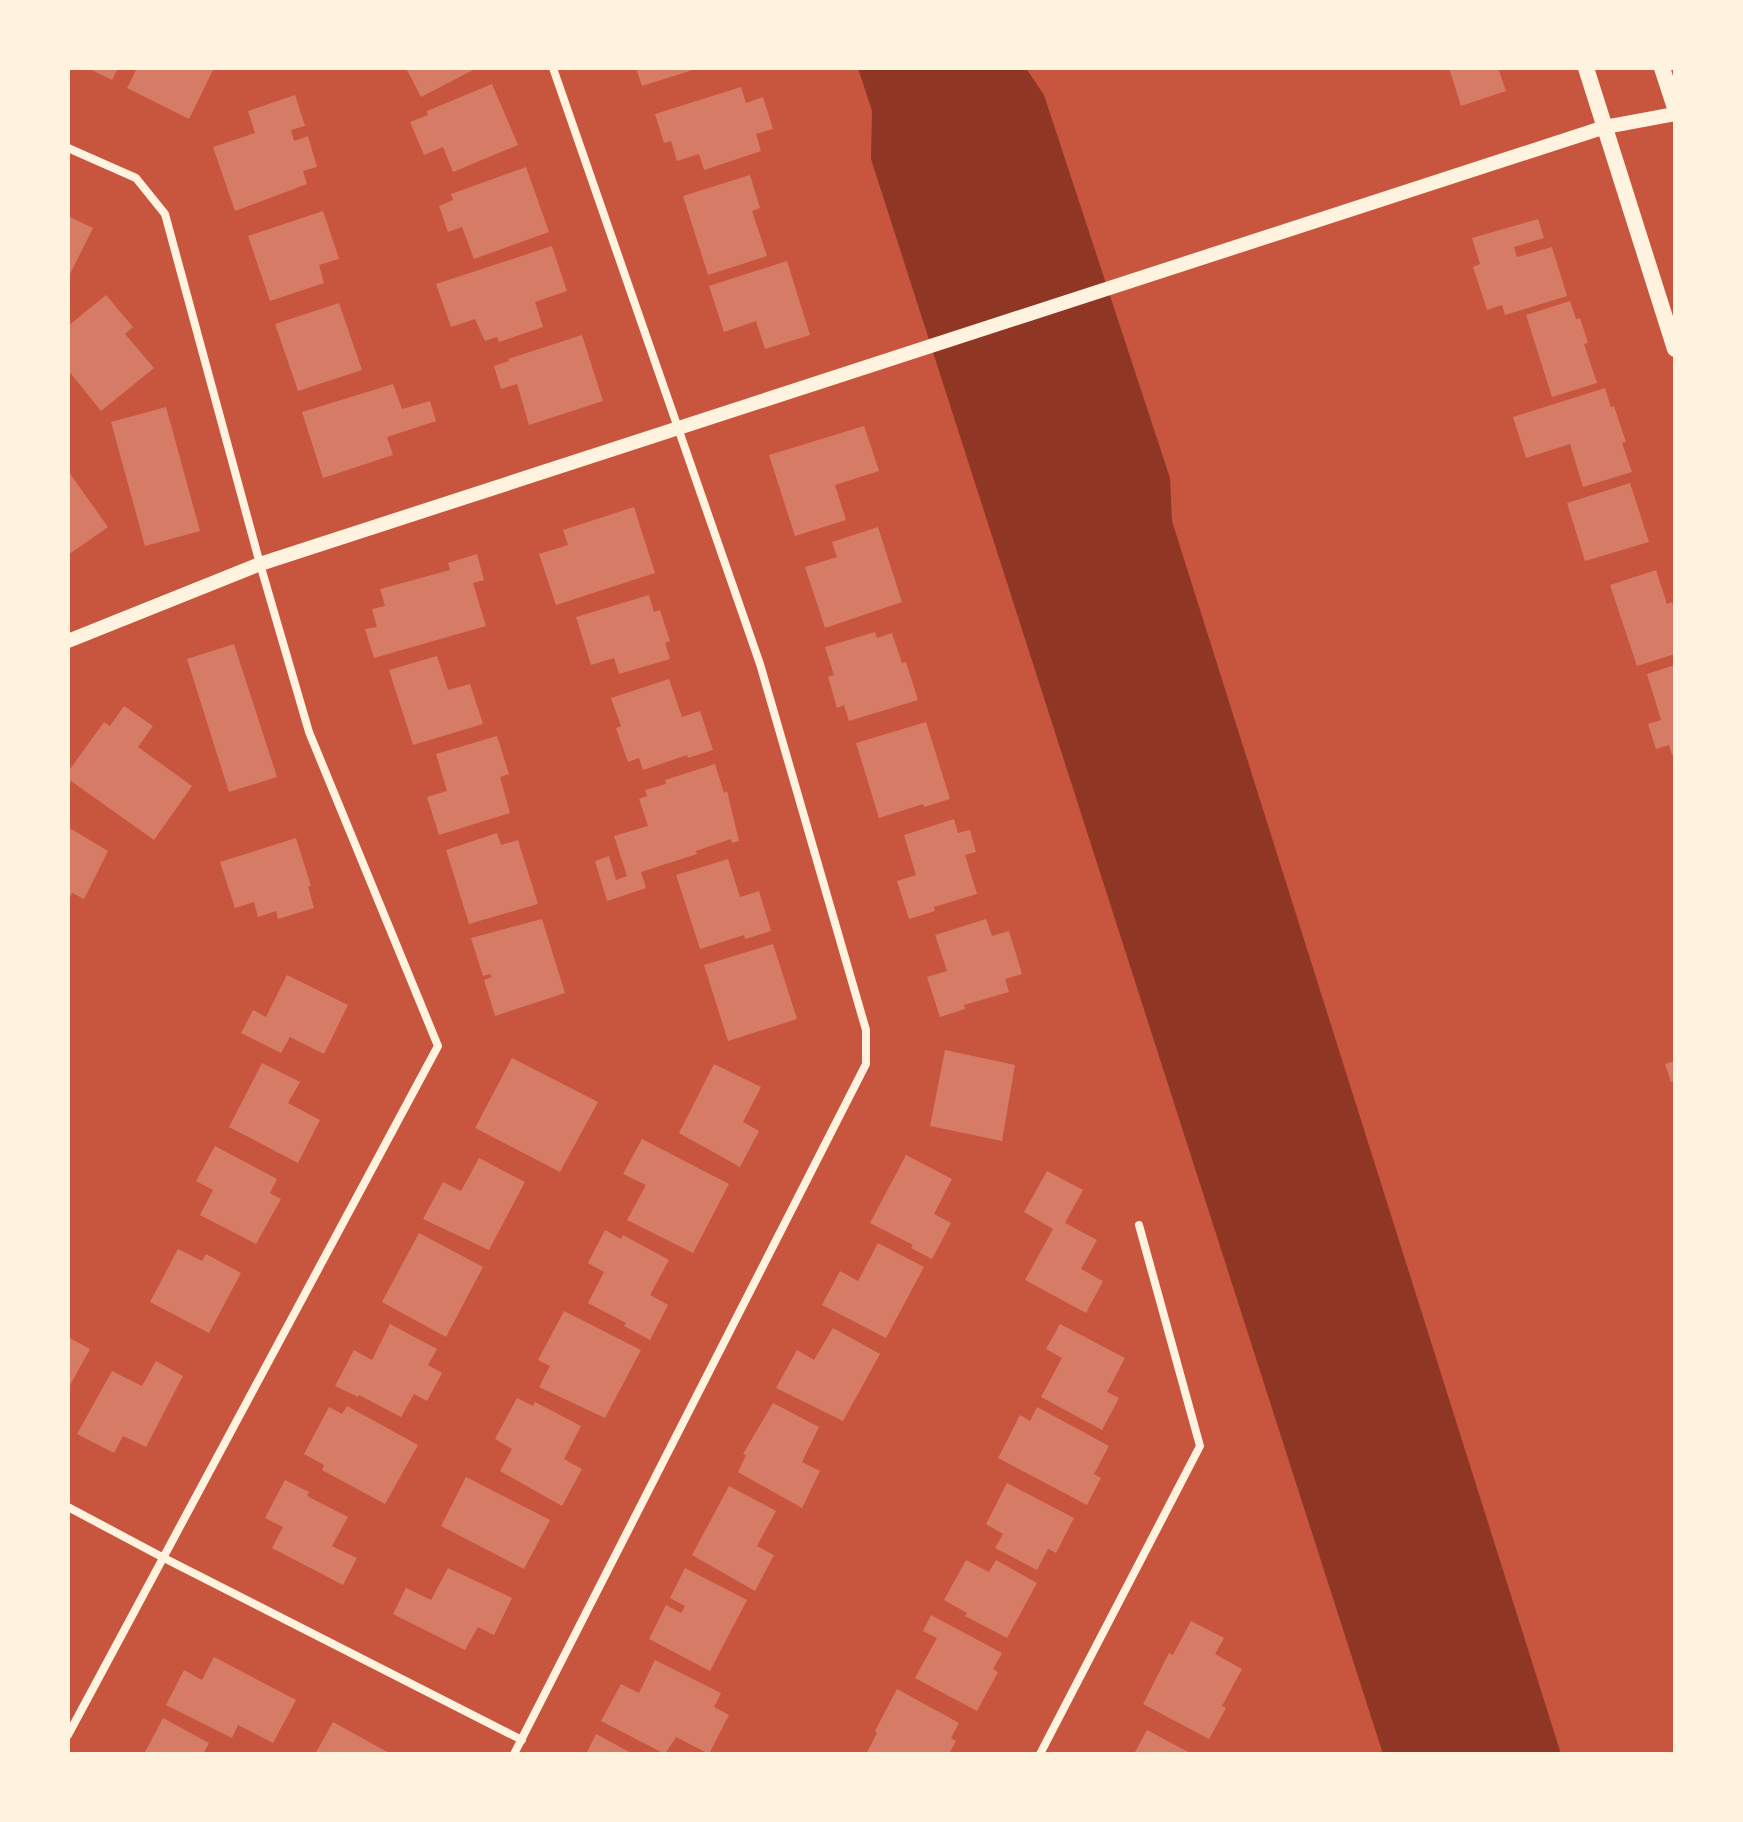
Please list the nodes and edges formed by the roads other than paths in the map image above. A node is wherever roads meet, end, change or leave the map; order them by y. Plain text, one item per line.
1 (553, 68) edge
2 (1586, 68) edge
3 (1662, 68) edge
4 (1675, 108) edge
5 (1675, 114) edge
6 (1605, 127) junction
7 (68, 148) edge
8 (1675, 349) edge
9 (677, 429) junction
10 (260, 564) junction
11 (68, 641) edge
12 (1139, 1225) dead end
13 (68, 1507) edge
14 (162, 1557) junction
15 (68, 1735) edge
16 (522, 1740) junction
17 (514, 1754) edge
18 (1040, 1754) edge

1 - 9 street
2 - 6 main road
3 - 4 main road
5 - 6 street
6 - 8 main road
6 - 9 street
7 - 10 street
9 - 10 street
9 - 16 street
10 - 11 street
10 - 14 street
12 - 18 street
13 - 14 street
14 - 15 street
14 - 16 street
16 - 17 street

